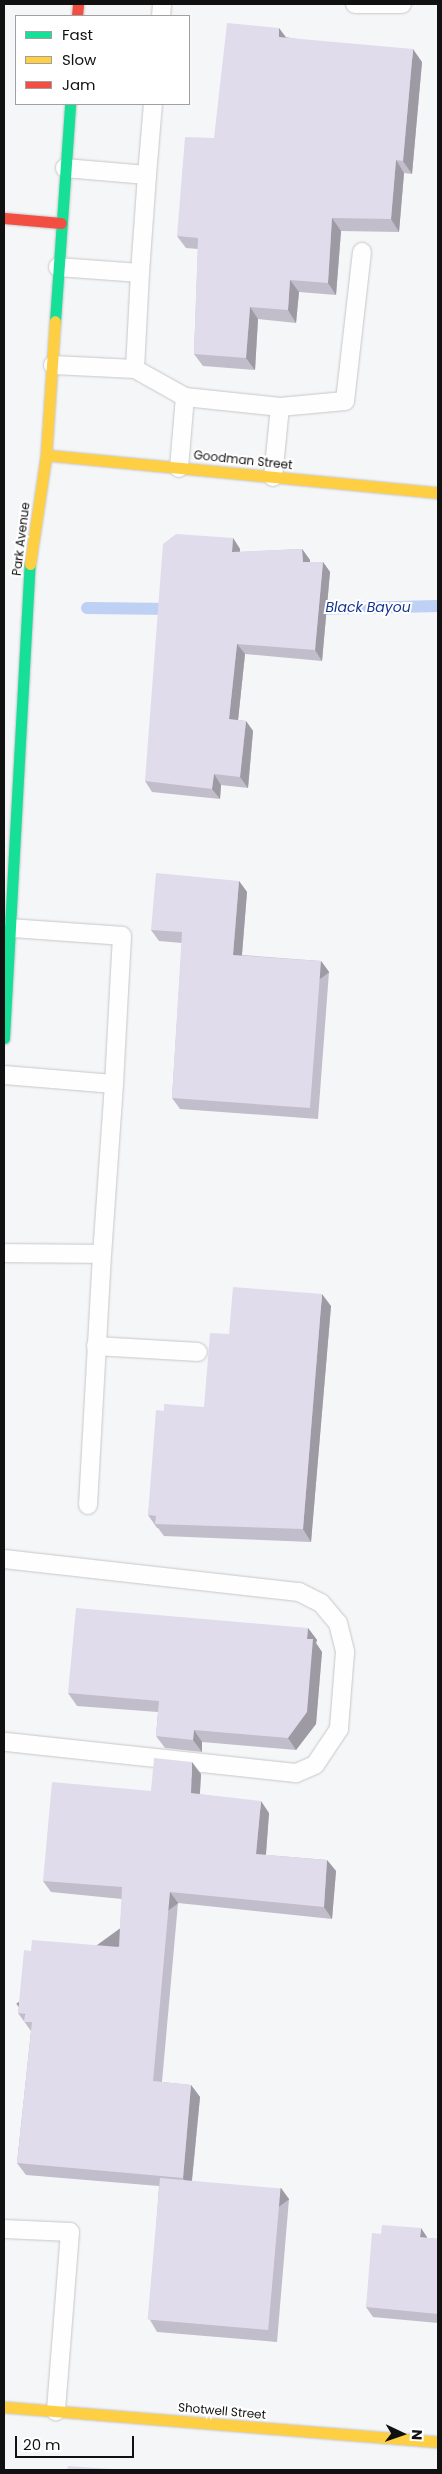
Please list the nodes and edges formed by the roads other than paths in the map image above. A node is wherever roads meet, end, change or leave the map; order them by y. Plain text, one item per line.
1 (355, 4) edge
2 (402, 4) edge
3 (70, 105) edge
4 (153, 105) edge
5 (65, 168) junction
6 (147, 175) junction
7 (4, 218) edge
8 (61, 223) junction
9 (362, 252) dead end
10 (58, 266) junction
11 (140, 272) junction
12 (53, 365) junction
13 (135, 368) junction
14 (185, 397) junction
15 (280, 407) junction
16 (46, 455) junction
17 (179, 468) junction
18 (273, 477) junction
19 (438, 493) edge
20 (11, 928) junction
21 (4, 1038) edge
22 (4, 1075) edge
23 (114, 1084) junction
24 (4, 1254) edge
25 (102, 1254) junction
26 (96, 1346) junction
27 (198, 1352) dead end
28 (88, 1506) dead end
29 (4, 1559) edge
30 (4, 1742) edge
31 (4, 2229) edge
32 (4, 2406) edge
33 (56, 2411) junction
34 (438, 2442) edge

1 - 2 lane
3 - 5 main road, Park Avenue
4 - 6 lane
5 - 6 lane
5 - 8 main road, Park Avenue
6 - 11 lane
7 - 8 main road
8 - 10 main road, Park Avenue
9 - 15 lane
10 - 11 lane
10 - 12 main road, Park Avenue
11 - 13 lane
12 - 13 lane
12 - 16 main road, Park Avenue
13 - 14 lane
14 - 15 lane
14 - 17 lane
15 - 18 lane
16 - 17 main road, Goodman Street
16 - 20 main road, Park Avenue
17 - 18 main road, Goodman Street
18 - 19 main road, Goodman Street
20 - 21 main road, Park Avenue
20 - 23 lane
22 - 23 lane
23 - 25 lane
24 - 25 lane
25 - 26 lane
26 - 27 lane
26 - 28 lane
29 - 30 lane
31 - 33 lane
32 - 33 main road, Shotwell Street
33 - 34 main road, Shotwell Street

